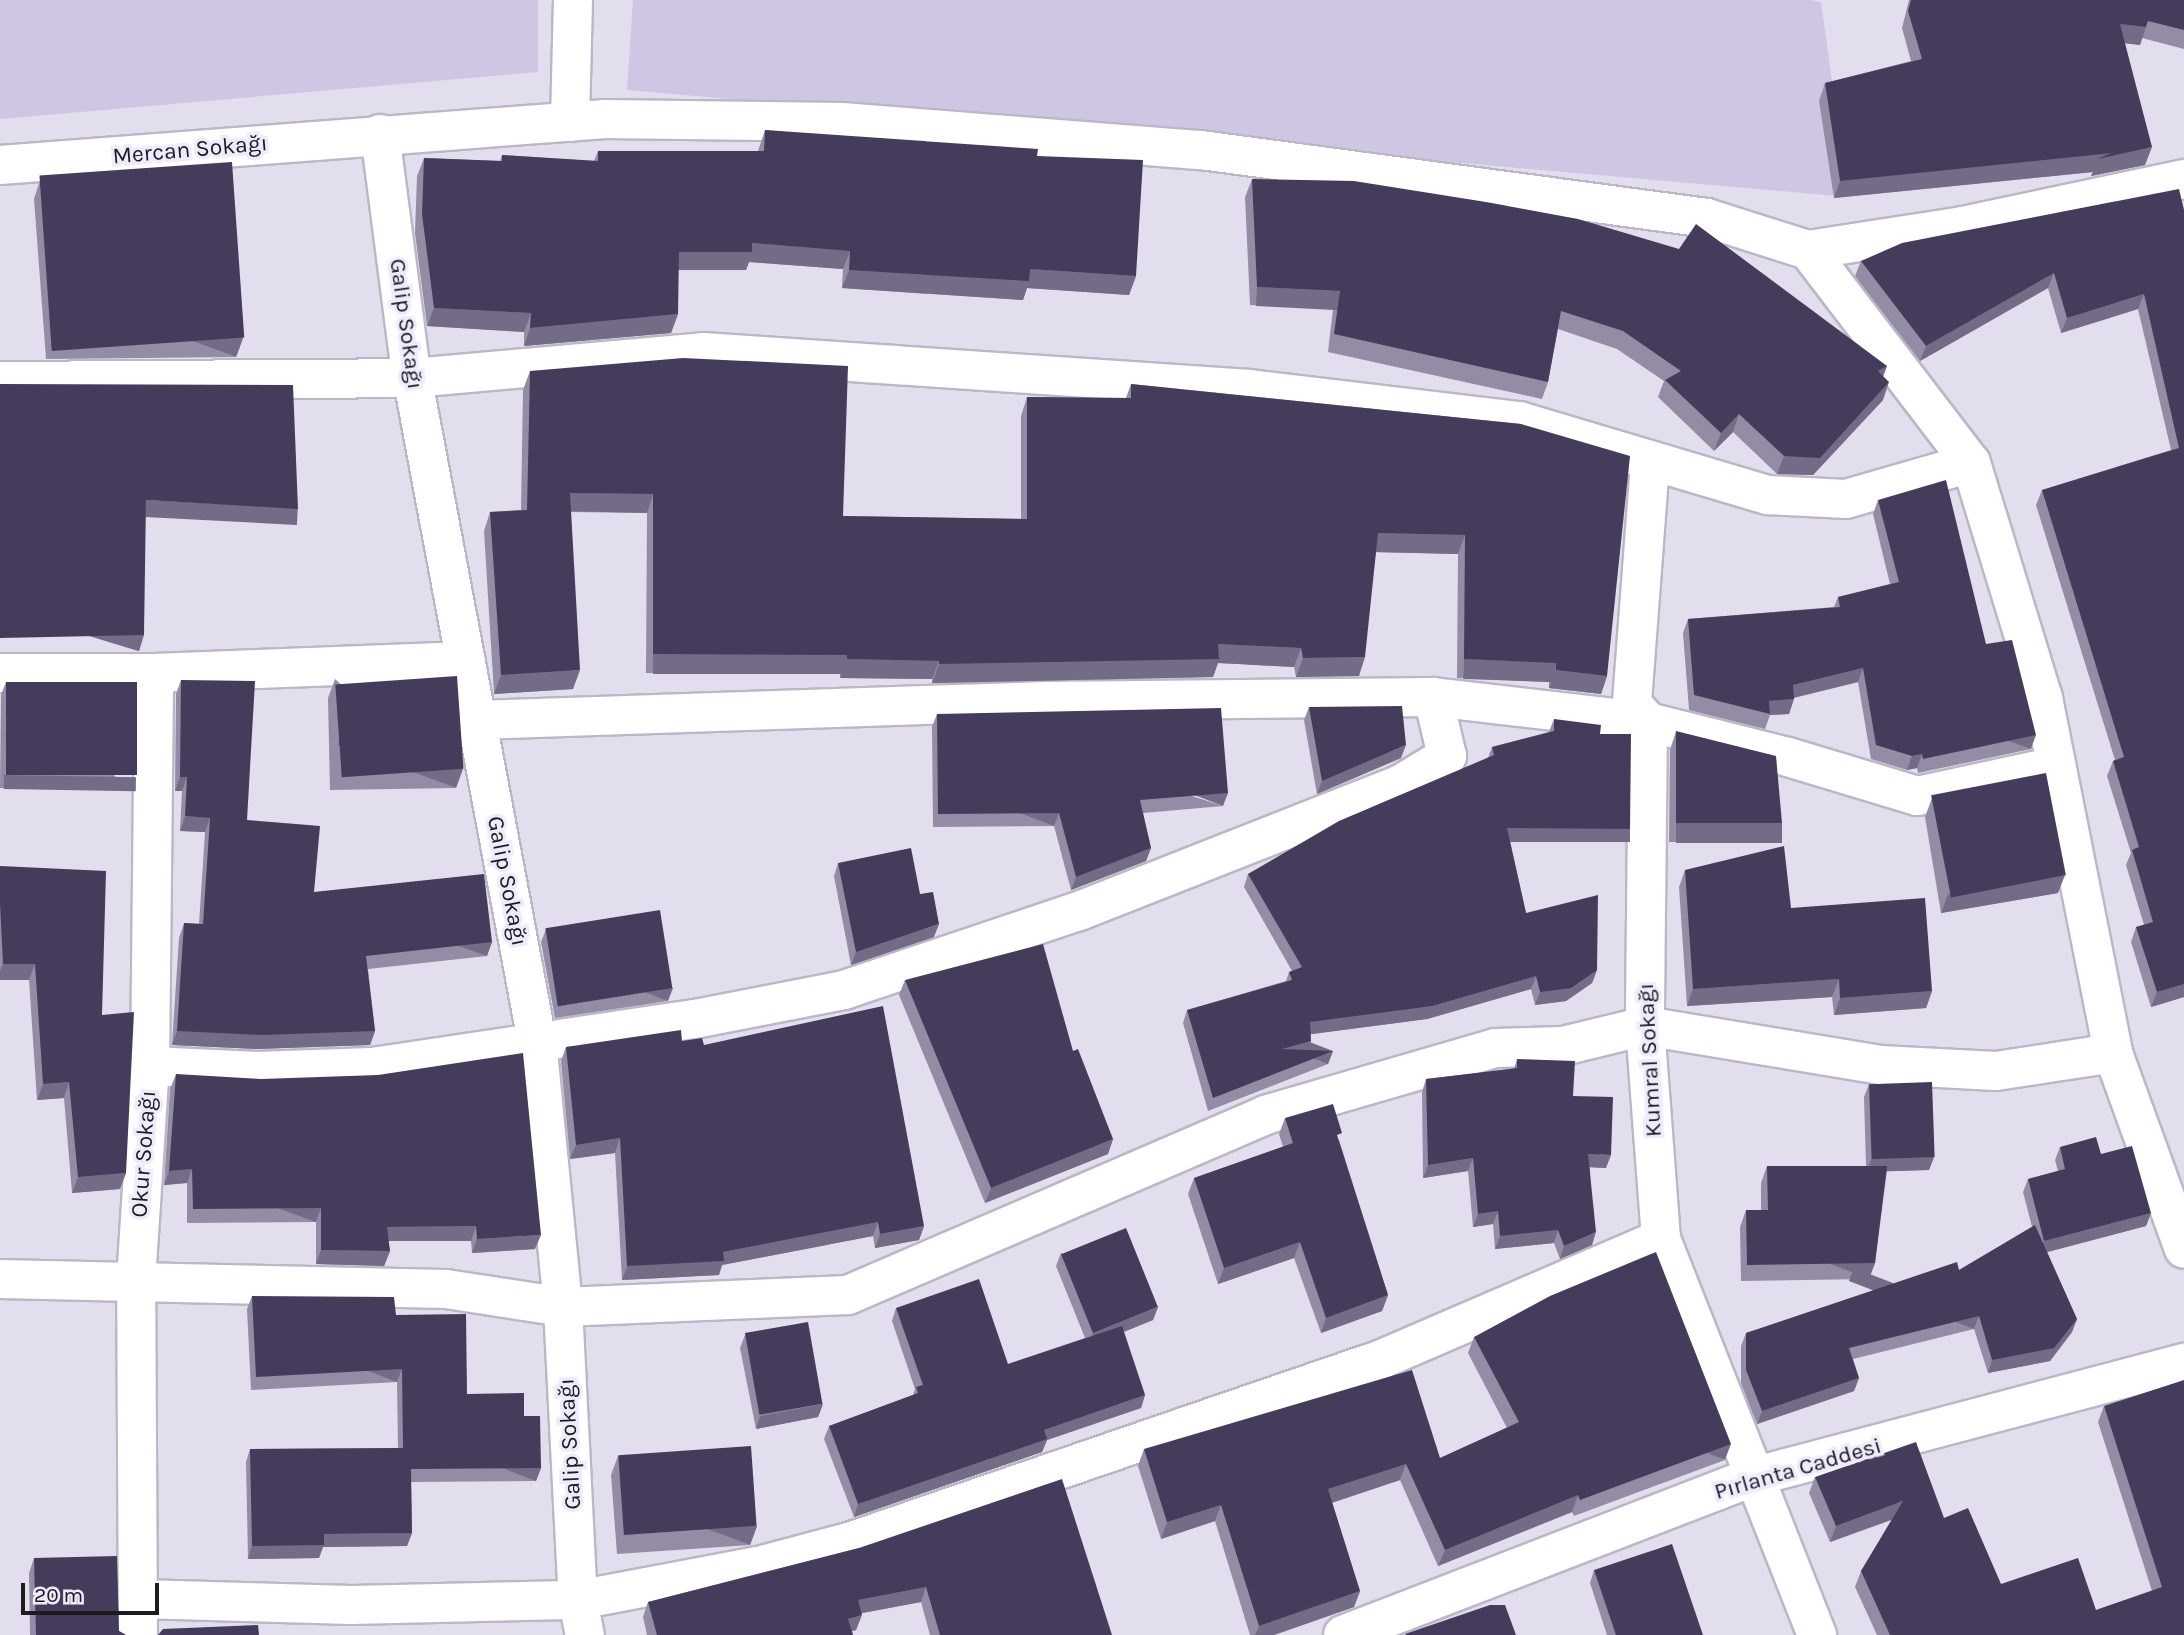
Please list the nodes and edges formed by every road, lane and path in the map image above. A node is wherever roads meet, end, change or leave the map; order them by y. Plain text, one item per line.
1 (573, 0) edge
2 (570, 122) junction
3 (380, 134) junction
4 (0, 165) edge
5 (2184, 179) edge
6 (1808, 250) junction
7 (413, 378) junction
8 (0, 381) edge
9 (1650, 463) junction
10 (1971, 463) junction
11 (466, 661) junction
12 (0, 673) edge
13 (154, 673) junction
14 (1433, 697) junction
15 (477, 720) junction
16 (1648, 722) junction
17 (2056, 766) junction
18 (1645, 1026) junction
19 (537, 1041) junction
20 (2113, 1053) junction
21 (150, 1066) junction
22 (1661, 1239) junction
23 (2184, 1249) edge
24 (0, 1279) edge
25 (136, 1281) junction
26 (563, 1307) junction
27 (2184, 1363) edge
28 (1756, 1476) junction
29 (139, 1617) edge
30 (582, 1618) edge
31 (1343, 1635) edge
32 (1817, 1635) edge

1 - 2 street
2 - 3 street, Mercan Sokağı
2 - 6 street, Mercan Sokağı
3 - 4 street, Mercan Sokağı
3 - 7 street, Galip Sokağı
5 - 6 street
6 - 10 street
7 - 8 street
7 - 9 street
7 - 11 street, Galip Sokağı
9 - 10 street
9 - 16 street, Kumral Sokağı
10 - 17 street
11 - 13 street
11 - 15 street, Galip Sokağı
12 - 13 street
13 - 21 street, Okur Sokağı
14 - 15 street
14 - 16 street
14 - 19 street
15 - 19 street, Galip Sokağı
16 - 17 street
16 - 18 street, Kumral Sokağı
17 - 20 street
18 - 20 street
18 - 22 street, Kumral Sokağı
18 - 26 street
19 - 21 street
19 - 26 street, Galip Sokağı
20 - 23 street
21 - 25 street, Okur Sokağı
22 - 28 street, Kumral Sokağı
22 - 30 street
24 - 25 street
25 - 26 street
25 - 29 street, Okur Sokağı
26 - 30 street, Galip Sokağı
27 - 28 street, Pırlanta Caddesi
28 - 31 street, Pırlanta Caddesi
28 - 32 street, Kumral Sokağı
29 - 30 street

